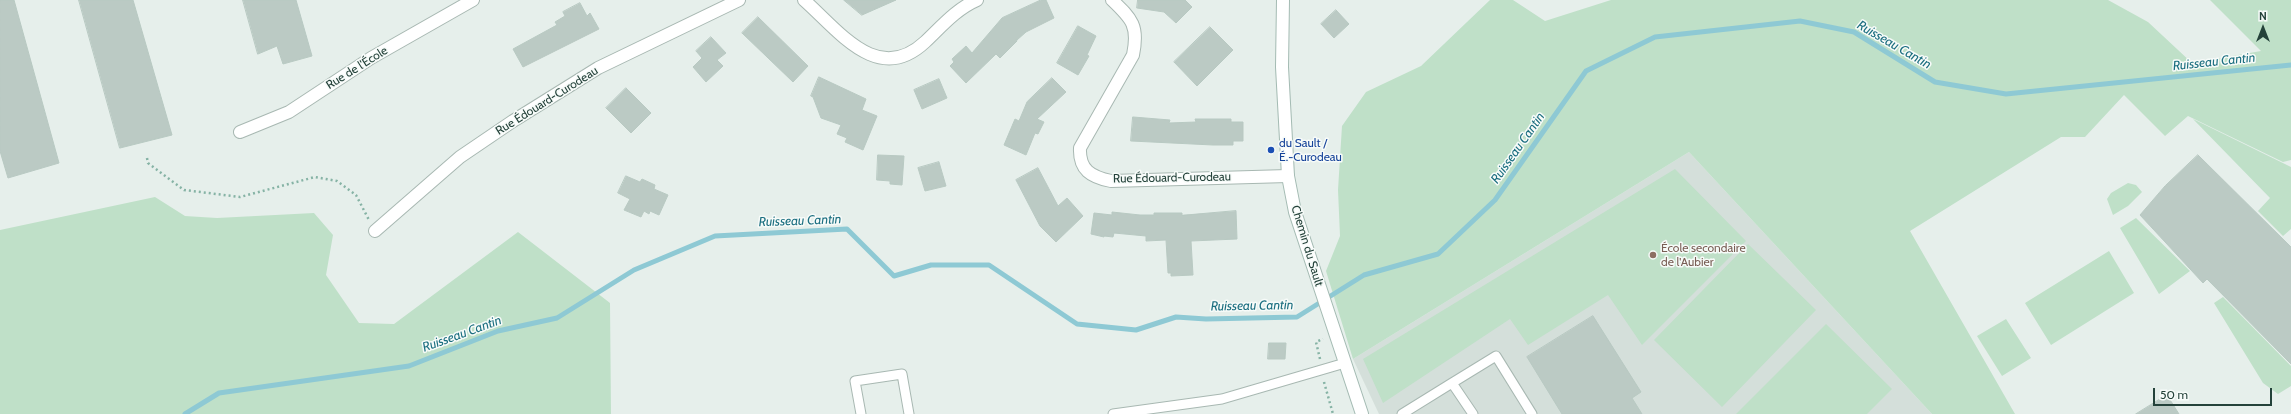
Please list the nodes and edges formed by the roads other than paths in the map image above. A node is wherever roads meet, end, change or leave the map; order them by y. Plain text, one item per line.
1 (473, 0) edge
2 (739, 0) edge
3 (804, 0) edge
4 (976, 0) edge
5 (1112, 0) edge
6 (1283, 0) edge
7 (240, 132) dead end
8 (1288, 176) junction
9 (375, 231) road end
10 (1345, 363) junction
11 (1452, 383) junction
12 (861, 414) edge
13 (908, 414) edge
14 (1113, 414) edge
15 (1362, 414) edge
16 (1402, 414) edge
17 (1473, 414) edge
18 (1532, 414) edge

1 - 7 street, Rue de l'École
2 - 9 street, Rue Édouard-Curodeau
3 - 4 street
5 - 8 street, Rue Édouard-Curodeau
6 - 8 street, Chemin du Sault
8 - 10 street, Chemin du Sault
10 - 14 lane
10 - 15 street, Chemin du Sault
11 - 16 lane
11 - 17 lane
11 - 18 lane
12 - 13 lane

